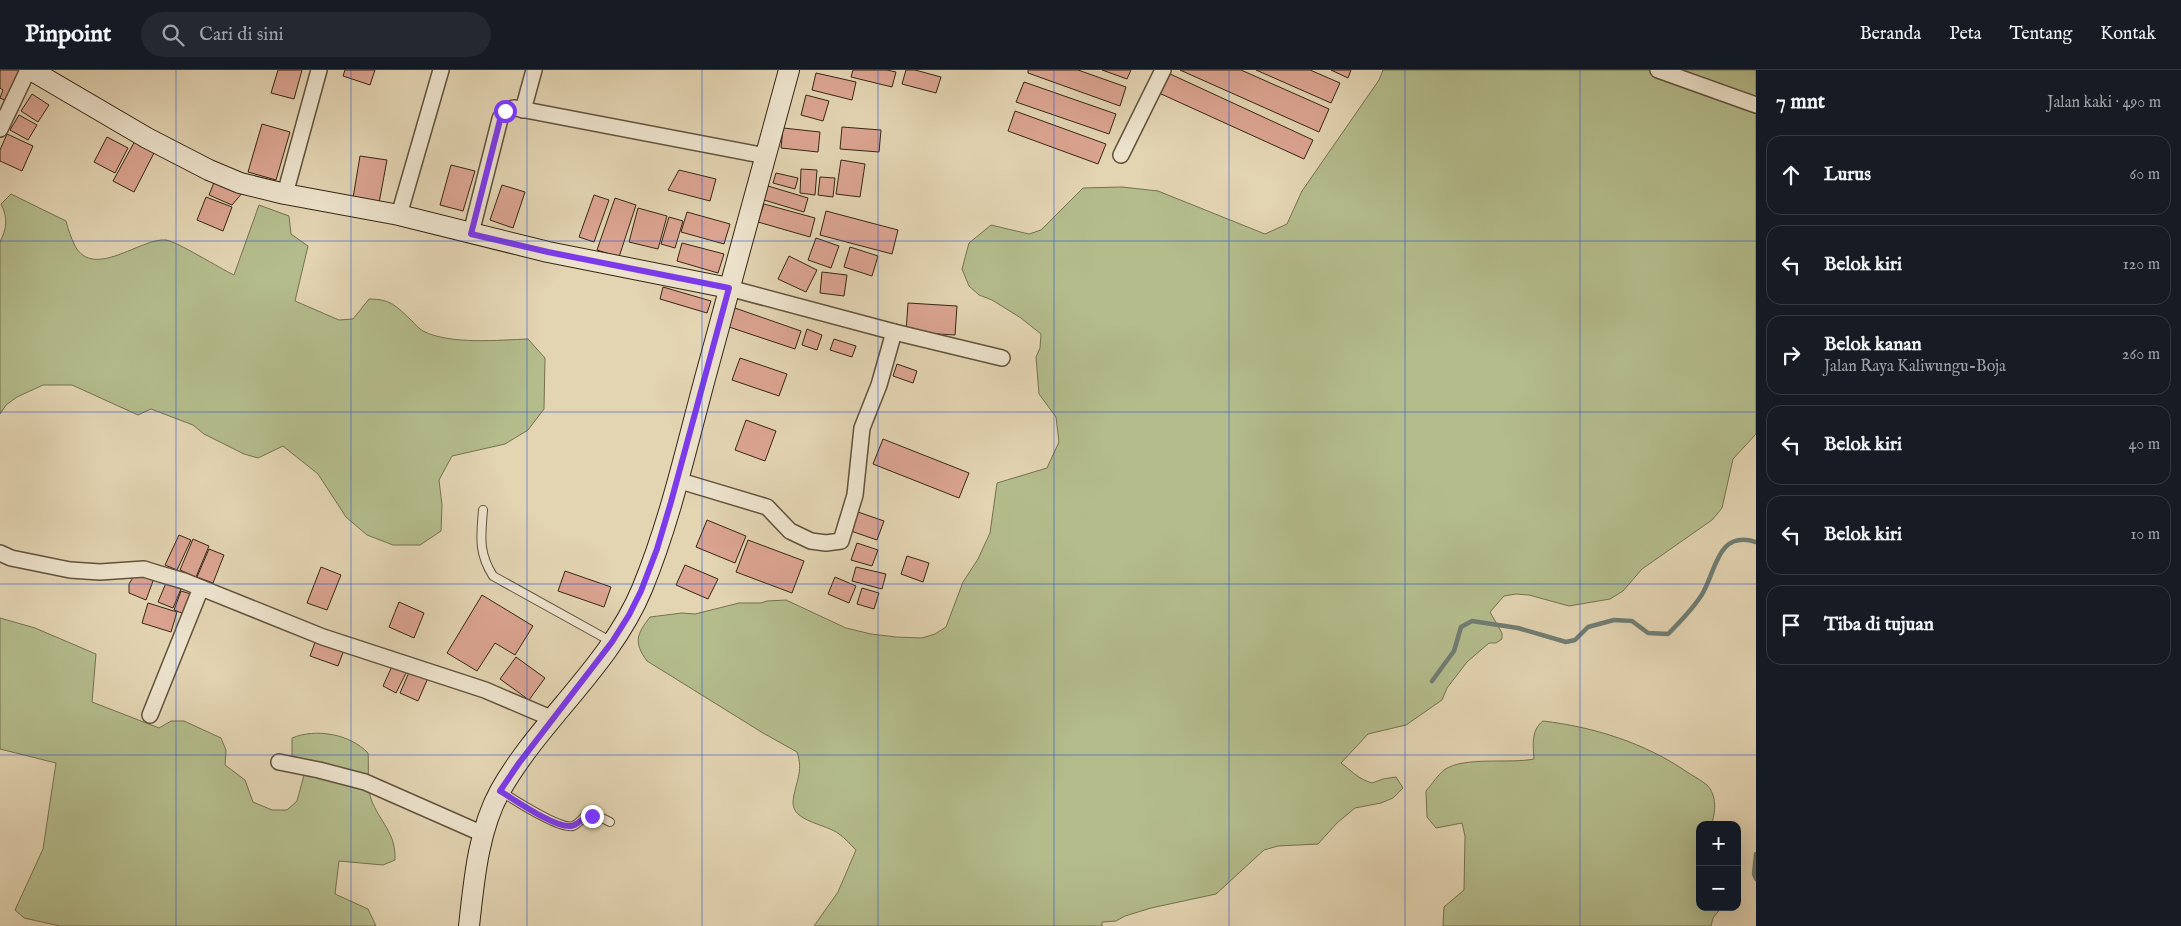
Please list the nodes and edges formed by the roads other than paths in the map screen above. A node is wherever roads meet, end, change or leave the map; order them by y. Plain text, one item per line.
1 (30, 70) edge
2 (319, 70) edge
3 (441, 70) edge
4 (534, 70) edge
5 (789, 70) edge
6 (1163, 70) edge
7 (1658, 70) edge
8 (1756, 105) edge
9 (524, 110) junction
10 (0, 129) edge
11 (766, 156) junction
12 (1121, 156) dead end
13 (285, 194) junction
14 (399, 215) junction
15 (471, 234) junction
16 (729, 288) junction
17 (894, 332) junction
18 (1002, 358) dead end
19 (677, 480) junction
20 (483, 510) dead end
21 (0, 553) edge
22 (201, 588) junction
23 (612, 642) junction
24 (150, 715) dead end
25 (554, 719) junction
26 (279, 762) dead end
27 (500, 791) junction
28 (610, 822) dead end
29 (483, 834) junction
30 (468, 926) edge

1 - 10 street
1 - 13 main road
2 - 13 street
3 - 14 street
4 - 9 street
5 - 11 main road
6 - 12 street
7 - 8 street
9 - 11 street
9 - 15 street
11 - 16 main road
13 - 14 main road
14 - 15 main road
15 - 16 main road
16 - 17 street
16 - 19 main road
17 - 18 street
17 - 19 street
19 - 23 main road
20 - 23 lane
21 - 22 street
22 - 24 street
22 - 25 street
23 - 25 main road
25 - 27 main road
26 - 29 street
27 - 28 lane
27 - 29 main road
29 - 30 main road

